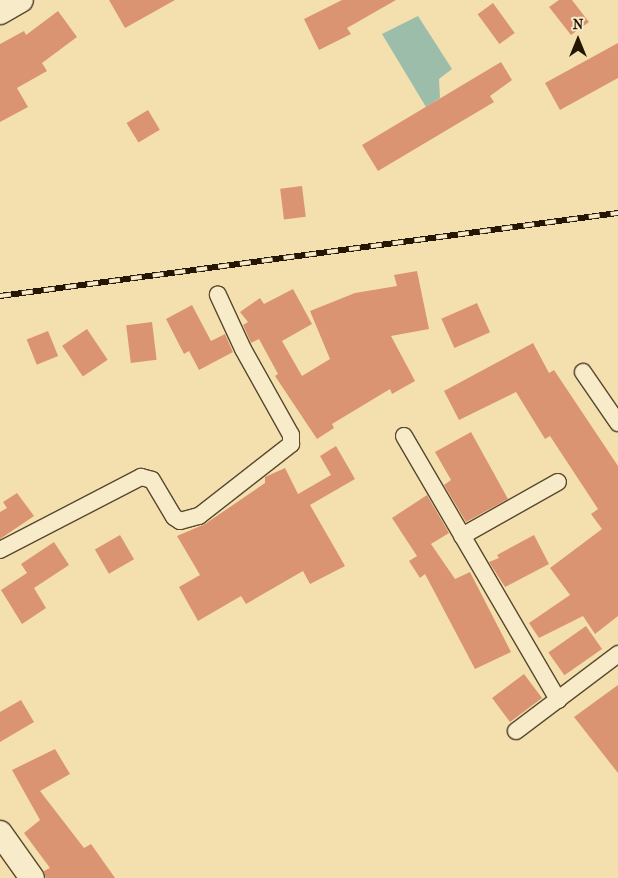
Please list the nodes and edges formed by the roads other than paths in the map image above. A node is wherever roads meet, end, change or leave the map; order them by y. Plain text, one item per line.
1 (21, 0) edge
2 (0, 12) edge
3 (218, 295) dead end
4 (583, 372) dead end
5 (618, 423) edge
6 (404, 436) dead end
7 (558, 482) dead end
8 (462, 536) junction
9 (0, 550) edge
10 (618, 654) edge
11 (558, 700) junction
12 (516, 731) dead end
13 (0, 832) edge
14 (32, 878) edge

1 - 2 main road
3 - 9 street
4 - 5 street
6 - 8 street
7 - 8 street
8 - 11 street
10 - 11 street
11 - 12 street
13 - 14 main road

